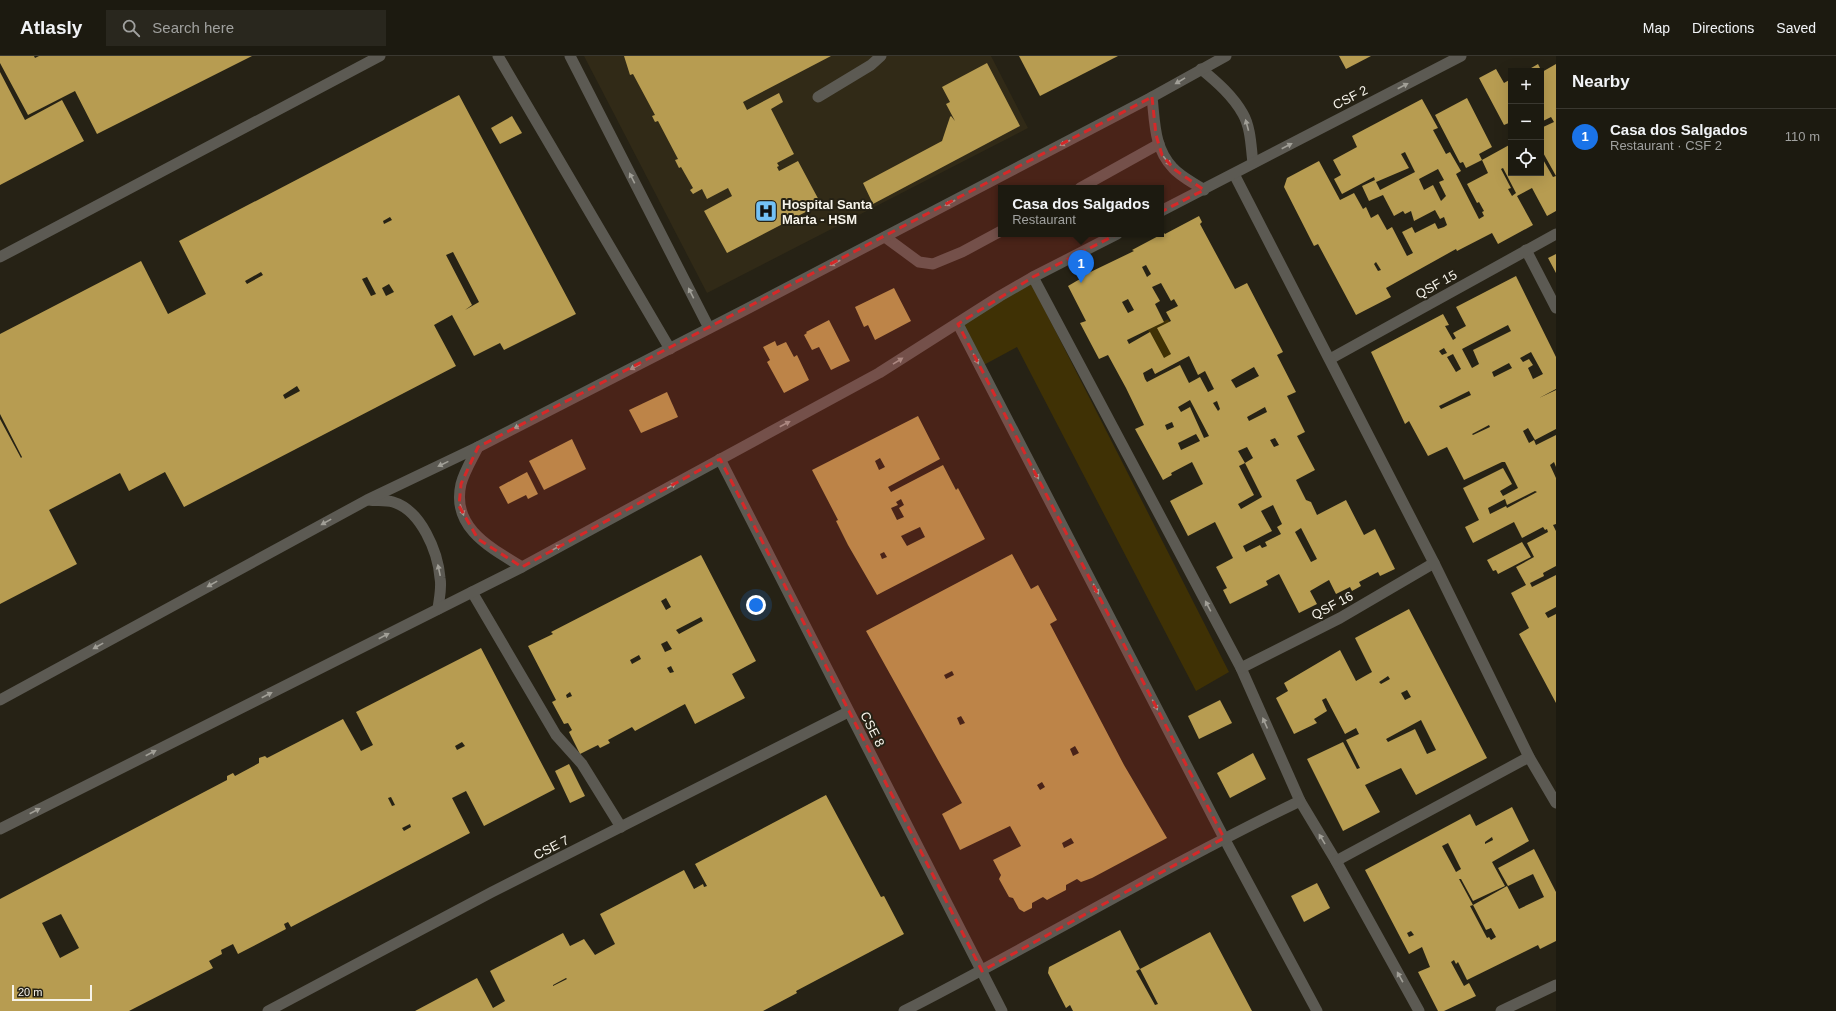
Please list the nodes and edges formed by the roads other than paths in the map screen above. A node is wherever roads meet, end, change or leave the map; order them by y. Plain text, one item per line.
1 (380, 56) edge
2 (498, 56) edge
3 (570, 56) edge
4 (881, 56) edge
5 (1226, 56) edge
6 (1461, 56) edge
7 (1201, 69) junction
8 (818, 97) dead end
9 (1152, 97) junction
10 (1159, 144) junction
11 (1253, 163) junction
12 (1234, 174) junction
13 (1085, 185) edge
14 (1204, 190) junction
15 (1164, 210) edge
16 (998, 233) edge
17 (1556, 234) edge
18 (885, 237) junction
19 (1111, 237) edge
20 (1526, 250) junction
21 (0, 257) edge
22 (1033, 277) junction
23 (1556, 308) edge
24 (958, 324) junction
25 (709, 328) junction
26 (670, 349) junction
27 (1330, 359) junction
28 (478, 447) junction
29 (720, 459) junction
30 (367, 500) junction
31 (1434, 563) junction
32 (522, 567) junction
33 (472, 592) junction
34 (438, 609) junction
35 (1241, 668) junction
36 (0, 700) edge
37 (848, 712) junction
38 (1529, 757) junction
39 (1300, 802) junction
40 (1556, 803) edge
41 (621, 827) junction
42 (0, 829) edge
43 (1224, 838) junction
44 (1336, 861) junction
45 (982, 972) junction
46 (1556, 985) edge
47 (268, 1011) edge
48 (904, 1011) edge
49 (1002, 1011) edge
50 (1317, 1011) edge
51 (1419, 1011) edge
52 (1501, 1011) edge

1 - 21 street
2 - 26 street
25 -> 3 street
4 - 8 street
5 - 7 street
11 -> 6 street, CSF 2
7 -> 9 street
11 -> 7 street
9 - 10 street
9 -> 18 street
10 - 13 street
10 -> 14 street
11 - 12 street
12 - 14 street
12 - 27 street
14 - 15 street
16 - 18 street
17 - 20 street, QSF 15
18 -> 25 street
19 - 22 street
20 - 23 street
20 - 27 street, QSF 15
22 - 24 street
35 -> 22 street
29 -> 24 street
24 -> 43 street
25 - 26 street
26 -> 28 street
27 - 31 street
28 -> 30 street
28 -> 32 street
32 -> 29 street
29 - 37 street, CSE 8
34 -> 30 street
30 -> 36 street
31 - 35 street, QSF 16
31 - 38 street
32 - 33 street
33 - 34 street
33 - 41 street
42 -> 34 street
39 -> 35 street
37 - 41 street, CSE 7
37 - 45 street, CSE 8
38 - 40 street
38 - 44 street
39 - 43 street
44 -> 39 street
41 - 47 street, CSE 7
43 - 45 street
43 - 50 street
51 -> 44 street
45 - 48 street
45 - 49 street, CSE 8
46 - 52 street

